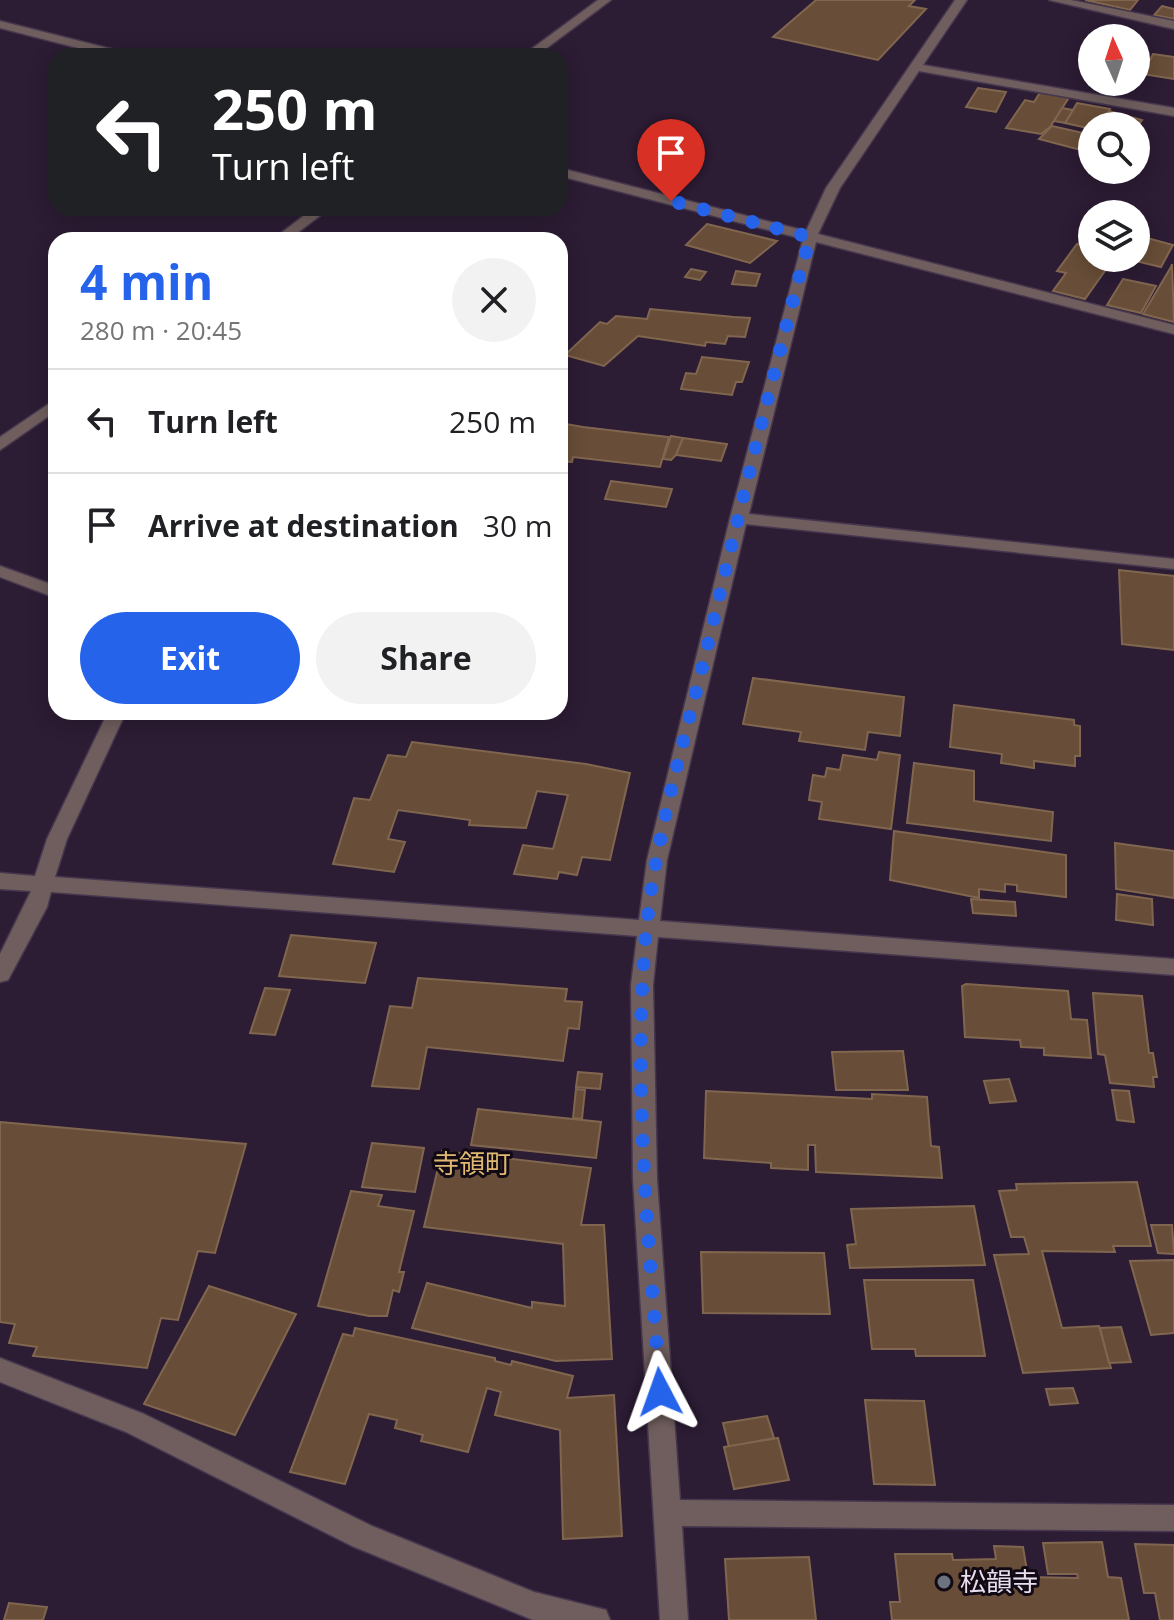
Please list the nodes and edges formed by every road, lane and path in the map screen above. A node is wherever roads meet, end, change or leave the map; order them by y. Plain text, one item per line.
1 (605, 0) edge
2 (961, 0) edge
3 (1055, 0) edge
4 (0, 24) edge
5 (1174, 25) edge
6 (92, 48) edge
7 (539, 48) edge
8 (915, 67) junction
9 (1174, 112) edge
10 (568, 174) edge
11 (312, 216) edge
12 (290, 232) edge
13 (810, 237) junction
14 (1174, 330) edge
15 (48, 410) edge
16 (0, 445) edge
17 (738, 518) junction
18 (1174, 564) edge
19 (0, 571) edge
20 (48, 589) edge
21 (113, 720) edge
22 (0, 881) edge
23 (43, 884) junction
24 (646, 929) junction
25 (1174, 967) edge
26 (0, 974) edge
27 (0, 1370) edge
28 (668, 1513) junction
29 (1174, 1518) edge
30 (596, 1620) edge
31 (674, 1620) edge

1 - 7 street
2 - 8 street
3 - 5 street
4 - 6 street
8 - 9 street
8 - 13 street
10 - 13 street
11 - 12 street
13 - 14 street
13 - 17 street
15 - 16 street
17 - 18 street
17 - 24 street
19 - 20 street
21 - 23 street
22 - 23 street
23 - 24 street
23 - 26 street
24 - 25 street
24 - 28 street
27 - 30 street
28 - 29 street
28 - 31 street

